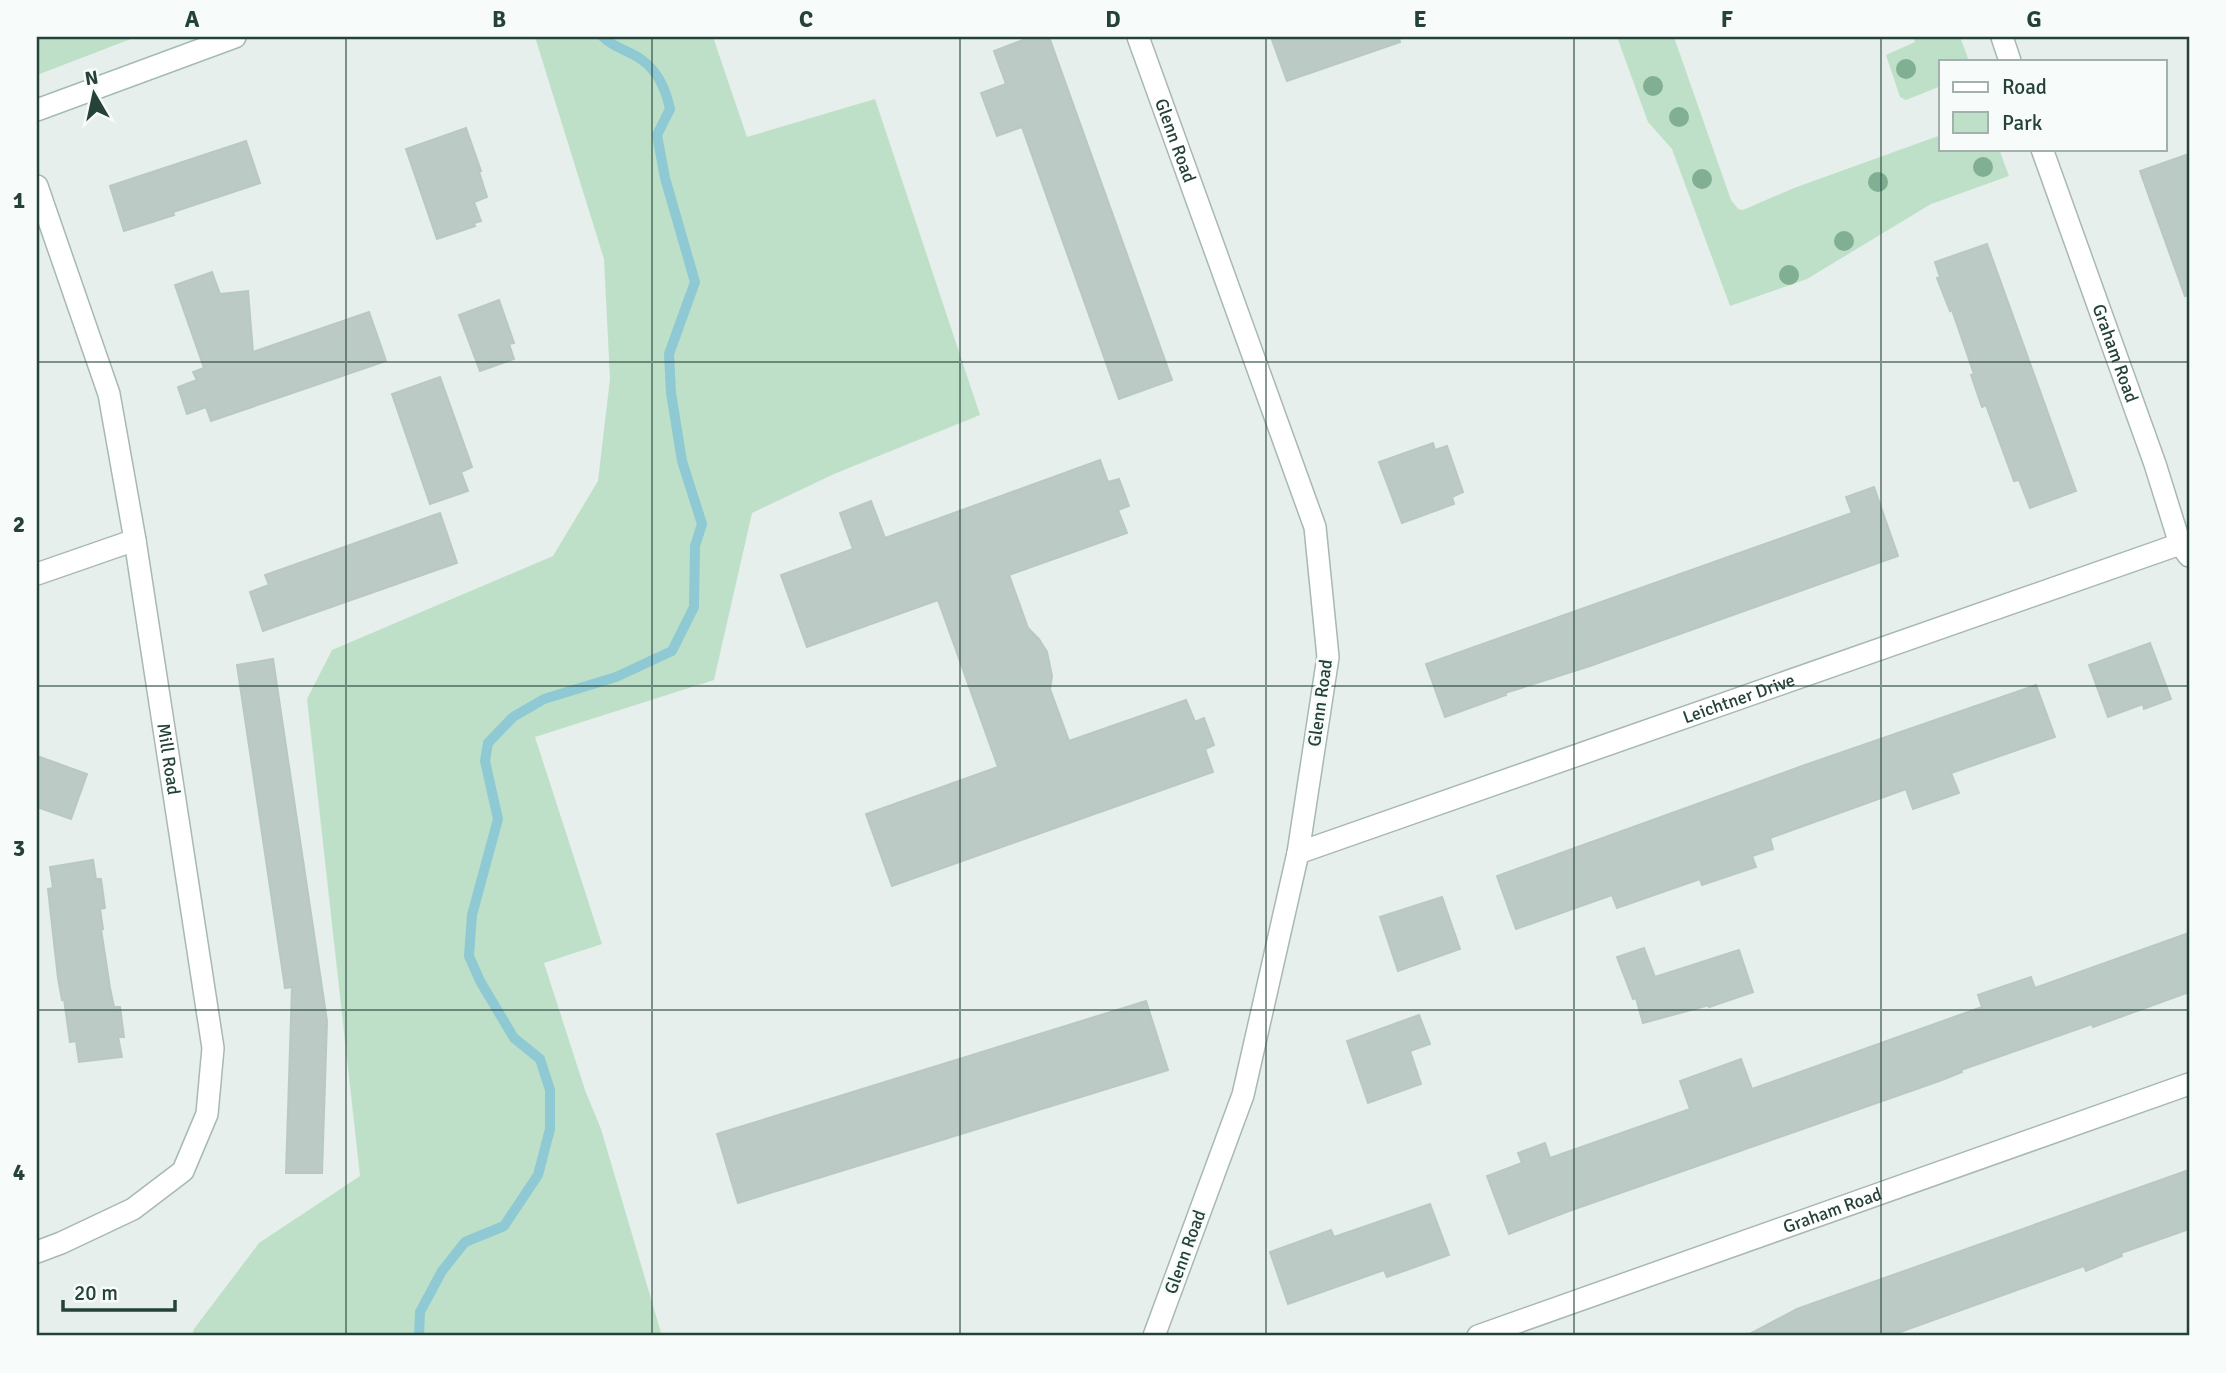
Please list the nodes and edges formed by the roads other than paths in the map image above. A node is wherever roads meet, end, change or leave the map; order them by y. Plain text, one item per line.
1 (235, 37) edge
2 (1138, 37) edge
3 (2002, 37) edge
4 (2010, 60) edge
5 (37, 110) edge
6 (2042, 150) edge
7 (37, 186) edge
8 (135, 540) junction
9 (2184, 550) edge
10 (37, 573) edge
11 (1298, 853) junction
12 (2189, 1084) edge
13 (37, 1252) edge
14 (1154, 1336) edge
15 (1478, 1336) edge

1 - 5 street
2 - 11 street, Glenn Road
3 - 4 street
6 - 9 street, Graham Road
7 - 8 street, Mill Road
8 - 10 street
8 - 13 street, Mill Road
9 - 11 street, Leichtner Drive
11 - 14 street, Glenn Road
12 - 15 street, Graham Road

